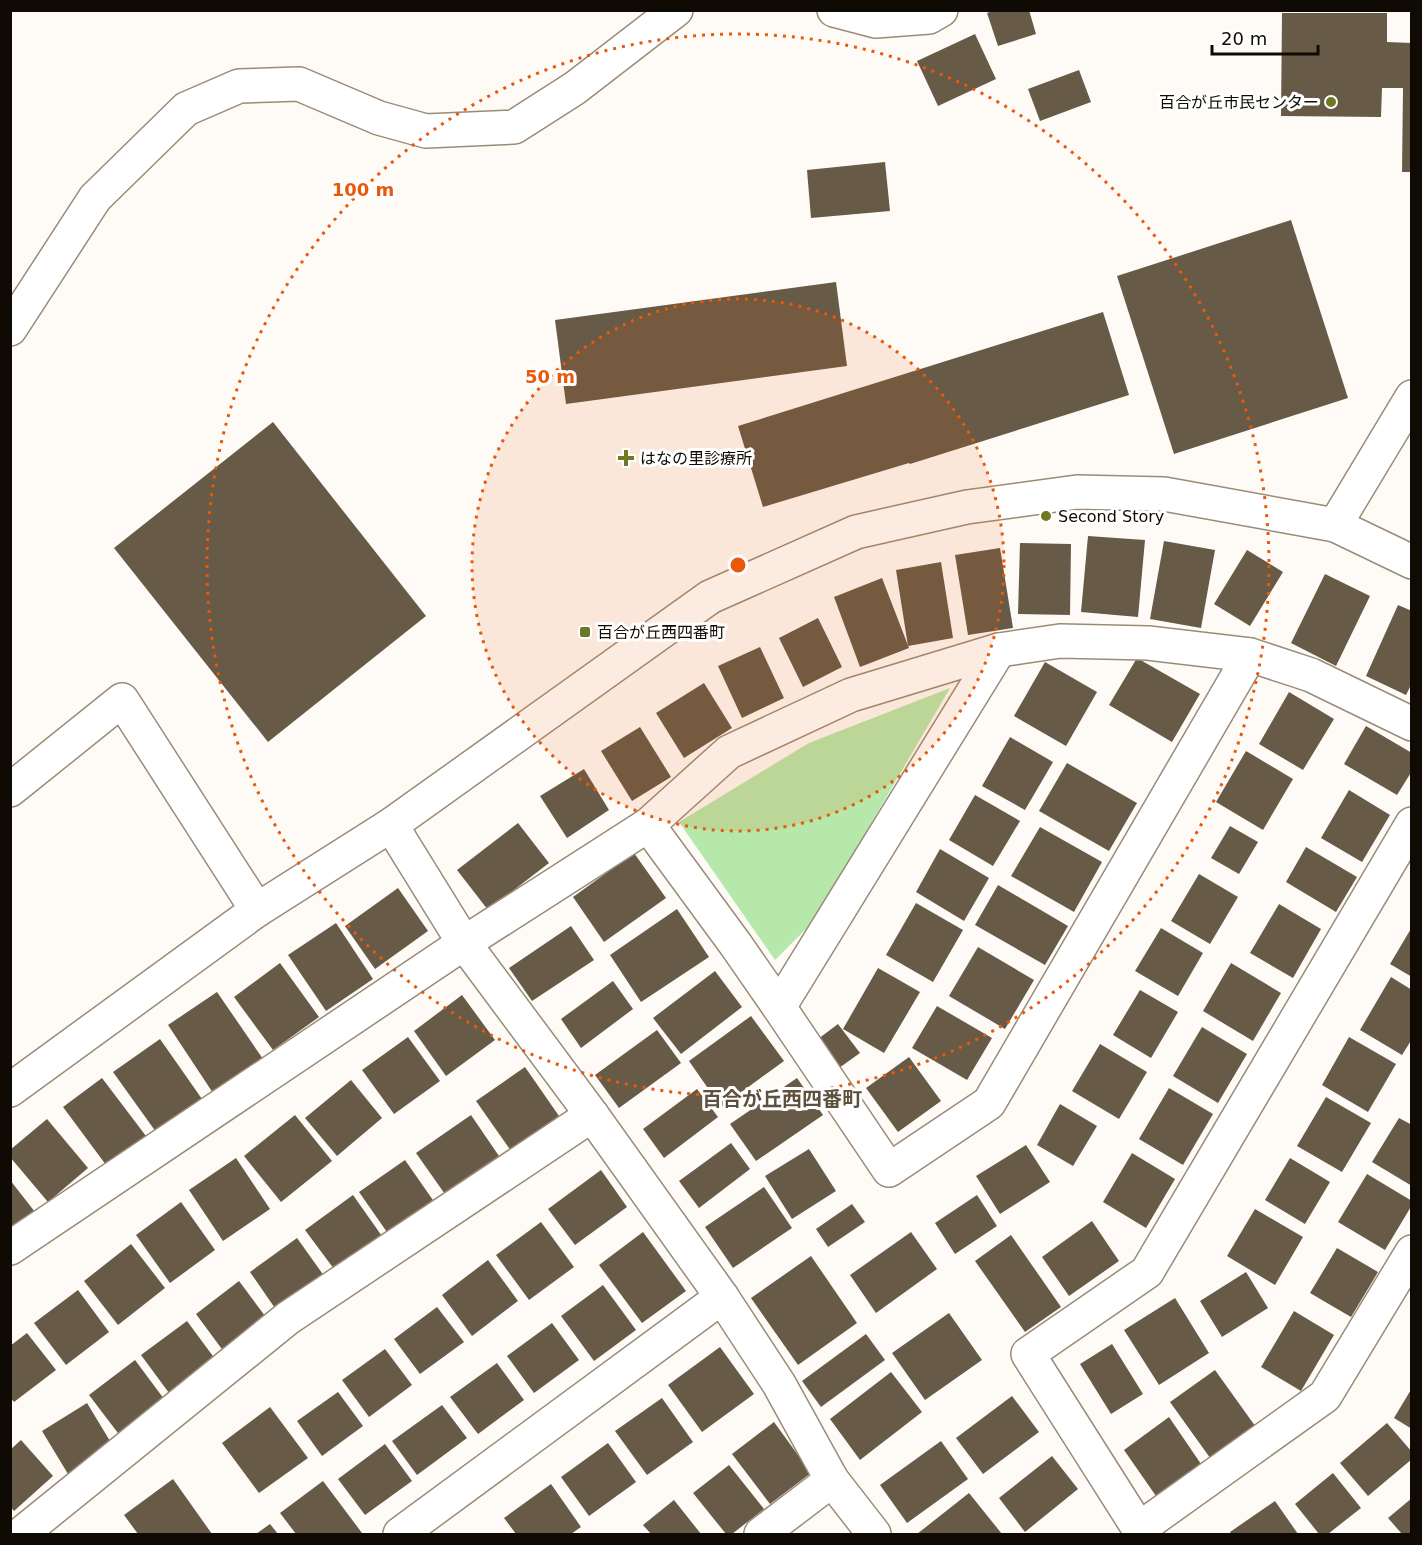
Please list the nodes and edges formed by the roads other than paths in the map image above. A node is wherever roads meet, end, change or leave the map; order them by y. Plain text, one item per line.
1 (676, 10) edge
2 (834, 10) edge
3 (928, 13) edge
4 (10, 329) edge
5 (1412, 397) edge
6 (1335, 525) junction
7 (1412, 562) edge
8 (999, 650) junction
9 (1250, 655) junction
10 (1412, 724) edge
11 (10, 789) edge
12 (1412, 824) edge
13 (391, 825) junction
14 (648, 825) junction
15 (257, 910) junction
16 (464, 943) junction
17 (779, 1006) junction
18 (10, 1090) edge
19 (592, 1116) junction
20 (10, 1248) edge
21 (1412, 1252) edge
22 (722, 1297) junction
23 (832, 1479) junction
24 (21, 1534) edge
25 (400, 1534) edge
26 (761, 1534) edge
27 (874, 1534) edge

1 - 4 street
2 - 3 street
5 - 6 street
6 - 7 street
6 - 13 street
8 - 9 street
8 - 14 street
8 - 17 street
9 - 10 street
9 - 17 street
11 - 15 street
12 - 21 street
13 - 15 street
13 - 16 street
14 - 16 street
14 - 17 street
15 - 18 street
16 - 19 street
16 - 20 street
19 - 22 street
19 - 24 street
22 - 23 street
22 - 25 street
23 - 26 street
23 - 27 street

